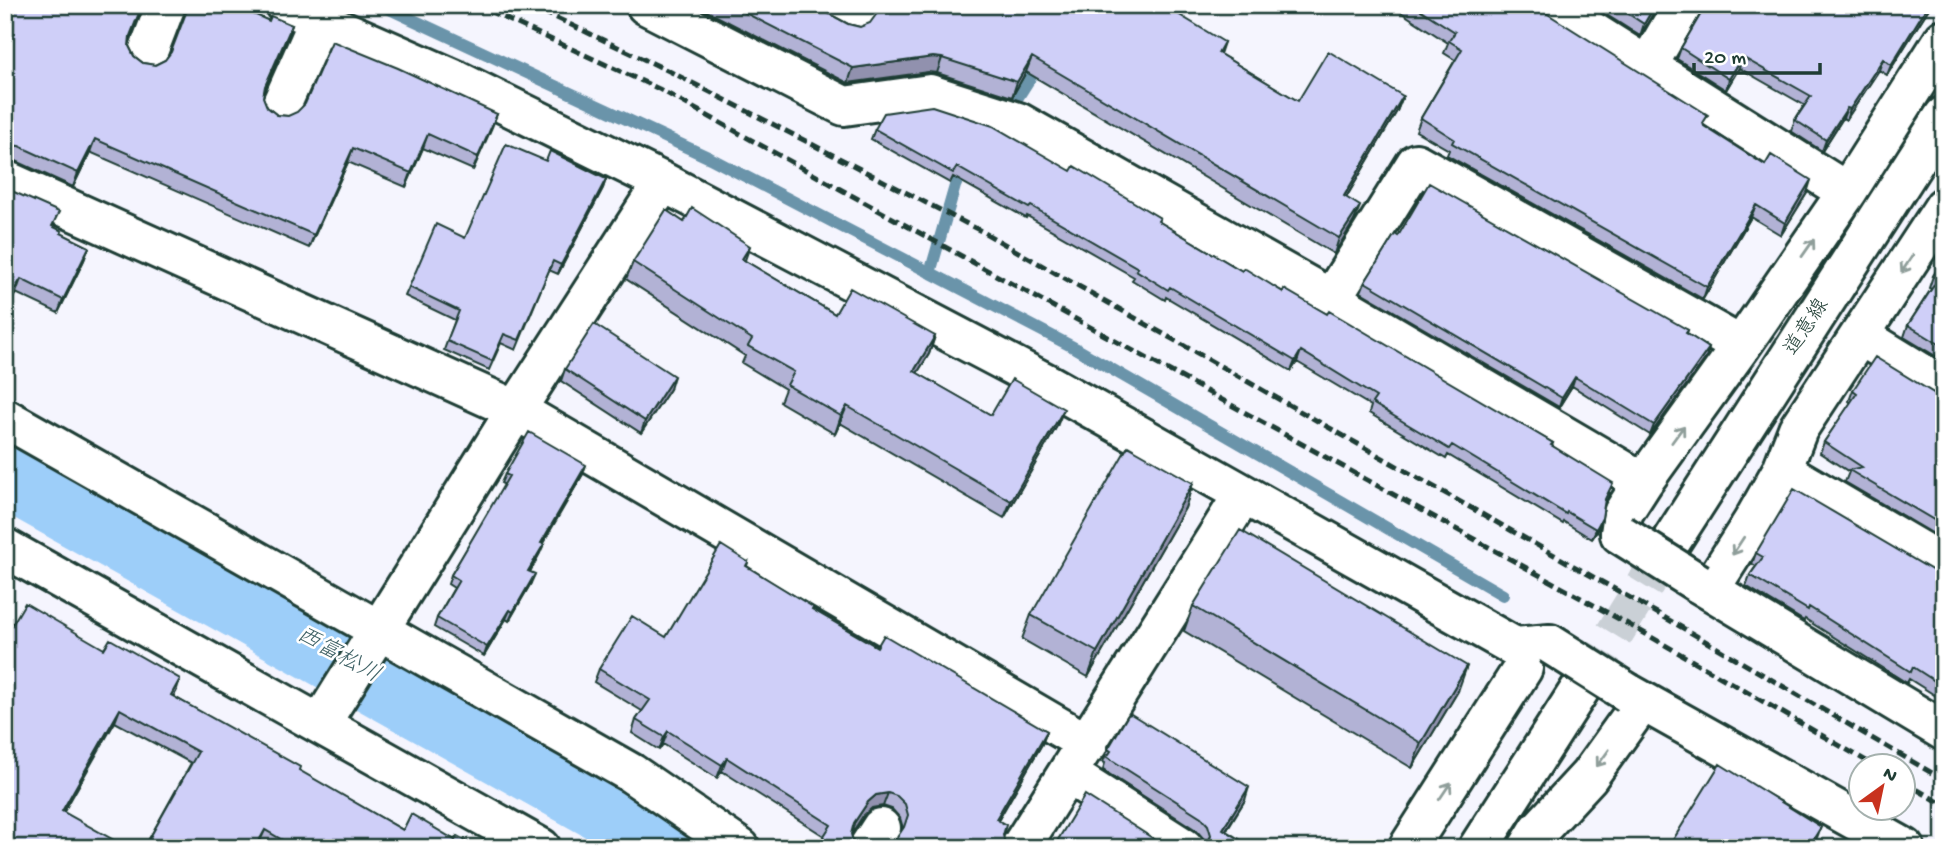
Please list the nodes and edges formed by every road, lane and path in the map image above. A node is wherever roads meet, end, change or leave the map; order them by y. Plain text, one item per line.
1 (166, 5) edge
2 (646, 5) edge
3 (825, 5) edge
4 (862, 5) edge
5 (1550, 5) edge
6 (1683, 5) edge
7 (302, 13) edge
8 (1944, 39) edge
9 (146, 57) dead end
10 (1647, 67) junction
11 (280, 108) dead end
12 (1944, 116) edge
13 (5, 180) edge
14 (663, 182) junction
15 (1847, 192) junction
16 (1944, 207) edge
17 (1331, 299) junction
18 (1861, 336) junction
19 (1741, 346) junction
20 (1944, 387) edge
21 (516, 410) junction
22 (5, 418) edge
23 (1782, 470) junction
24 (1643, 482) junction
25 (1243, 495) junction
26 (1672, 540) tunnel mouth
27 (5, 548) edge
28 (1944, 565) edge
29 (1704, 586) junction
30 (372, 639) junction
31 (1530, 646) junction
32 (1584, 683) tunnel mouth
33 (1635, 698) junction
34 (321, 723) junction
35 (1944, 731) edge
36 (1078, 759) junction
37 (541, 848) edge
38 (740, 848) edge
39 (1020, 848) edge
40 (1184, 848) edge
41 (1408, 848) edge
42 (1478, 848) edge
43 (1528, 848) edge
44 (1905, 848) edge

1 - 9 street
2 - 17 street
3 - 4 street
5 - 10 street
6 - 10 street
7 - 11 street
7 - 14 street
8 - 15 street
10 - 15 street
12 - 26 street, 道意線
13 - 21 street
14 - 21 street
14 - 25 street
19 -> 15 street
16 -> 18 street
17 - 19 street
17 - 24 street
18 - 20 street
18 - 23 street
24 -> 19 street
21 - 30 street
21 - 36 street
22 - 30 street
23 - 28 street
23 -> 29 street
24 - 29 street, bridge
25 - 31 street
25 - 36 street
27 - 34 street
29 - 35 street
30 - 34 street
30 - 38 street
31 - 33 street, bridge
41 -> 31 street
32 - 42 street
33 -> 43 street
33 - 44 street
34 - 37 street
36 - 39 street
36 - 40 street

